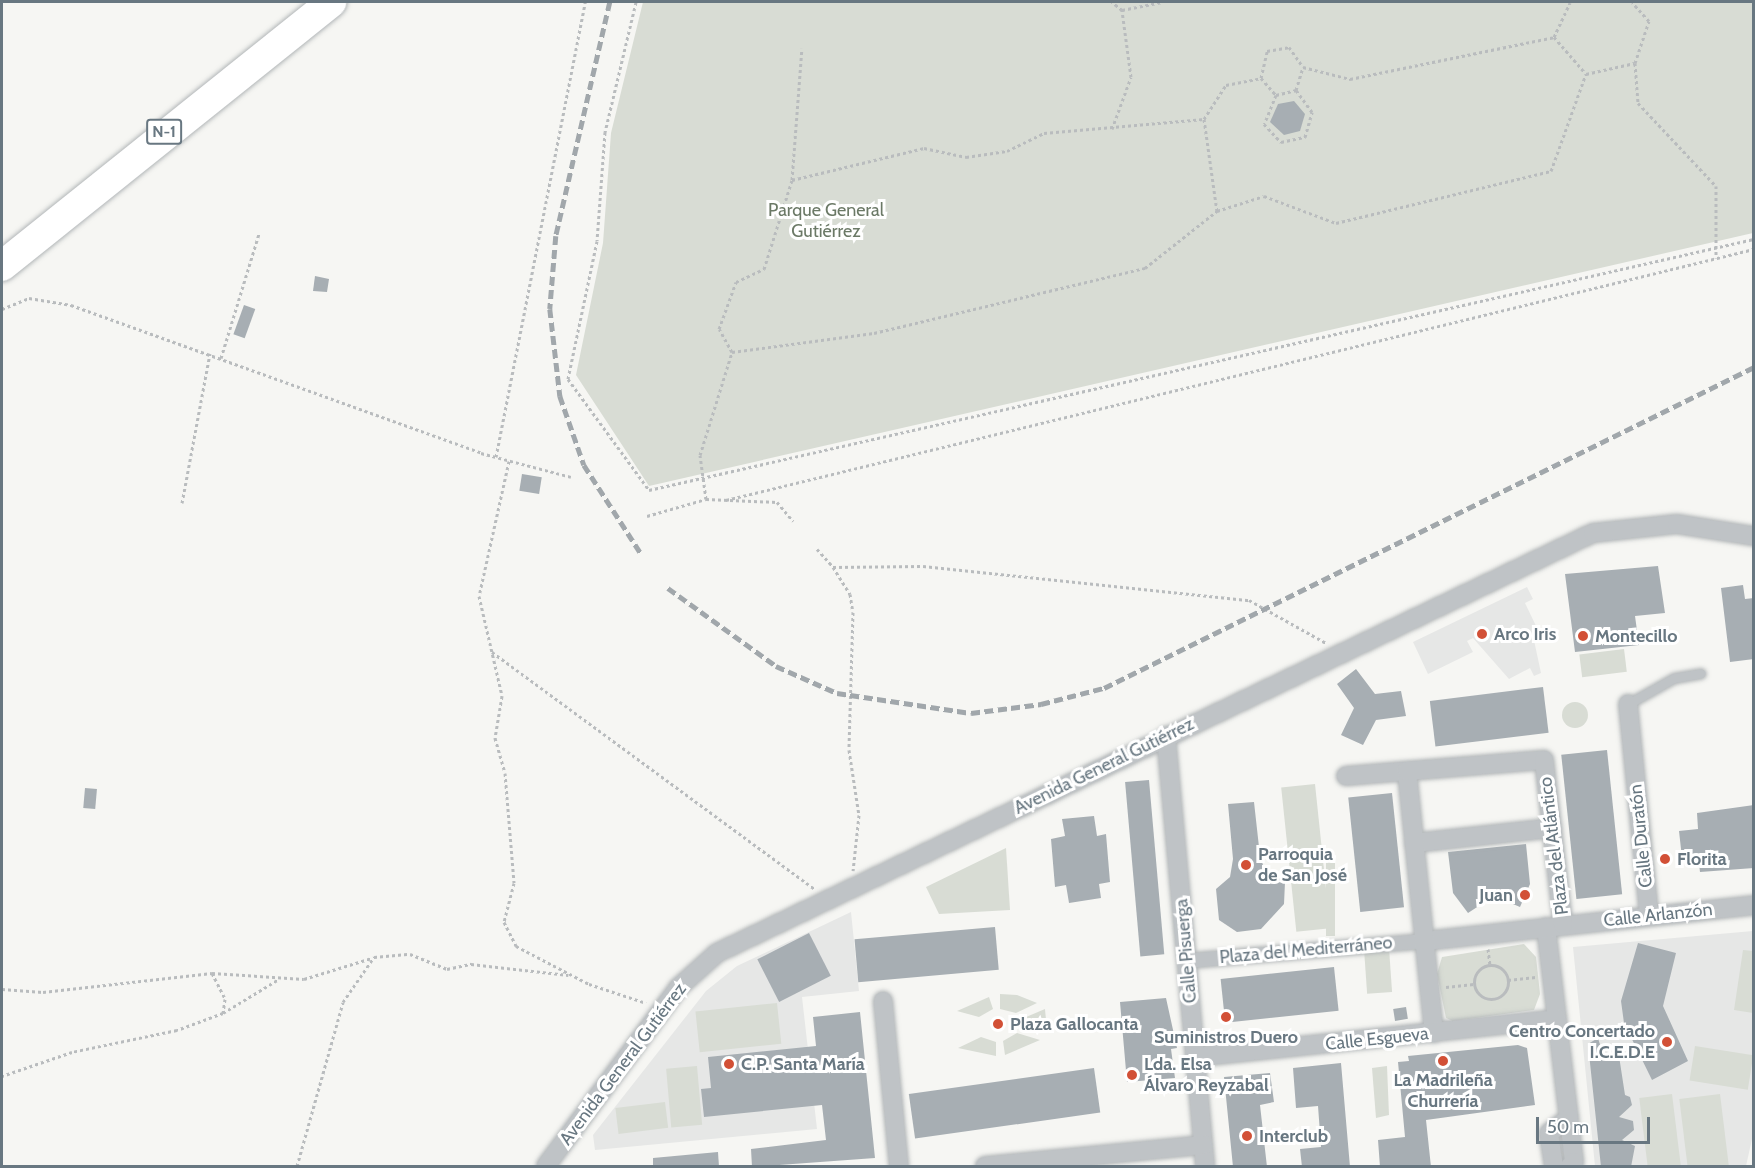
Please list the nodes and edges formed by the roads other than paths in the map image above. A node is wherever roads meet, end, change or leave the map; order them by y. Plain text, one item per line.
1 (331, 2) edge
2 (2, 266) edge
3 (1753, 535) edge
4 (1701, 673) dead end
5 (1628, 704) joint
6 (1166, 736) junction
7 (1407, 771) junction
8 (1346, 776) dead end
9 (1552, 828) junction
10 (1414, 843) junction
11 (1754, 905) edge
12 (1649, 916) junction
13 (1555, 926) junction
14 (1425, 940) junction
15 (1187, 961) junction
16 (883, 1001) dead end
17 (1557, 1019) junction
18 (1434, 1033) junction
19 (1196, 1057) junction
20 (1569, 1118) junction
21 (1203, 1145) junction
22 (1100, 1161) edge
23 (546, 1167) edge
24 (899, 1167) edge
25 (985, 1167) edge
26 (1205, 1167) edge
27 (1554, 1167) edge
28 (1570, 1167) edge

1 - 2 highway, N-1
3 - 6 street, Avenida General Gutiérrez
4 - 5 lane
5 - 12 street, Calle Duratón
6 - 15 street, Calle Pisuerga
6 - 23 street, Avenida General Gutiérrez
7 - 8 street, Plaza del Atlántico
7 - 9 street, Plaza del Atlántico
7 - 10 street
9 - 10 street
9 - 13 street, Plaza del Atlántico
10 - 14 street
11 - 12 street, Calle Arlanzón
12 - 13 street, Calle Arlanzón
13 - 14 street, Plaza del Mediterráneo
13 - 17 street
14 - 15 street, Plaza del Mediterráneo
14 - 18 street
15 - 19 street, Calle Pisuerga
16 - 24 street
17 - 18 street, Calle Esgueva
17 - 20 street
18 - 19 street, Calle Esgueva
19 - 21 street, Calle Pisuerga
20 - 27 street
20 - 28 street
21 - 22 street
21 - 26 street, Calle Pisuerga
22 - 25 street

